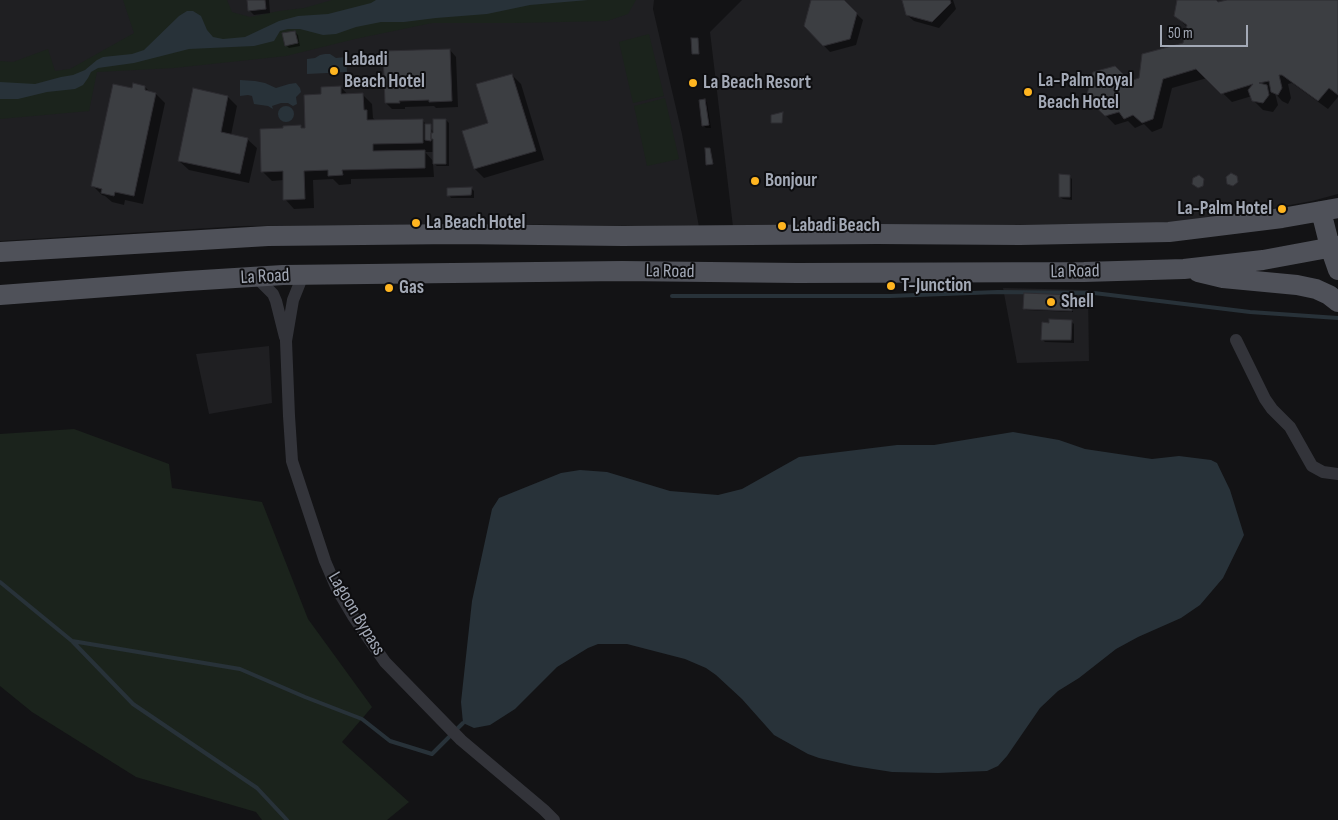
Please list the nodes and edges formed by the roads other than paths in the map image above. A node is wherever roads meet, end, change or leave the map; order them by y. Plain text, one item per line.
1 (1330, 210) edge
2 (1334, 246) edge
3 (0, 252) edge
4 (1184, 269) junction
5 (1338, 270) edge
6 (303, 275) junction
7 (256, 277) junction
8 (0, 296) edge
9 (1338, 302) edge
10 (1236, 340) dead end
11 (286, 341) junction
12 (1338, 474) edge
13 (554, 820) edge

1 - 2 main road
1 - 3 main road, La Road
2 - 4 main road, La Road
2 - 5 main road
4 - 6 main road, La Road
4 - 9 main road
6 - 7 main road, La Road
6 - 11 street, Lagoon Bypass
7 - 8 main road, La Road
7 - 11 street, Lagoon Bypass
10 - 12 street
11 - 13 street, Lagoon Bypass

